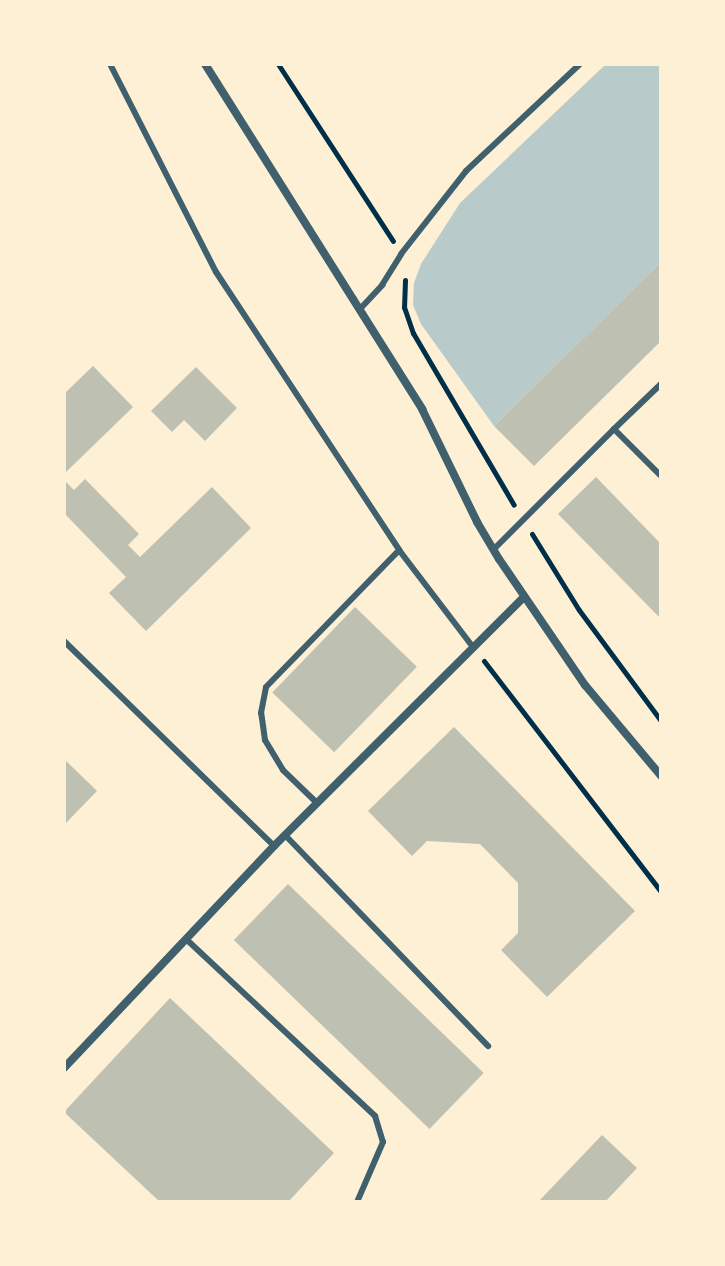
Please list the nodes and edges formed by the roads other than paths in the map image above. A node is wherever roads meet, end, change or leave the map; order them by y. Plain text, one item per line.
1 (110, 64) edge
2 (205, 64) edge
3 (580, 64) edge
4 (360, 309) junction
5 (661, 384) edge
6 (614, 429) junction
7 (661, 476) edge
8 (399, 550) junction
9 (493, 550) junction
10 (524, 597) junction
11 (64, 641) edge
12 (473, 647) junction
13 (661, 776) edge
14 (317, 803) junction
15 (285, 835) junction
16 (274, 846) junction
17 (186, 939) junction
18 (488, 1046) dead end
19 (64, 1068) edge
20 (357, 1202) edge

1 - 8 lane
2 - 4 street
3 - 4 lane
4 - 9 street
5 - 6 lane
6 - 7 lane
6 - 9 lane
8 - 12 lane
8 - 14 lane
9 - 10 street
10 - 12 street
10 - 13 street
11 - 16 lane
12 - 14 street
14 - 15 street
15 - 16 street
15 - 18 lane
16 - 17 street
17 - 19 street
17 - 20 lane

